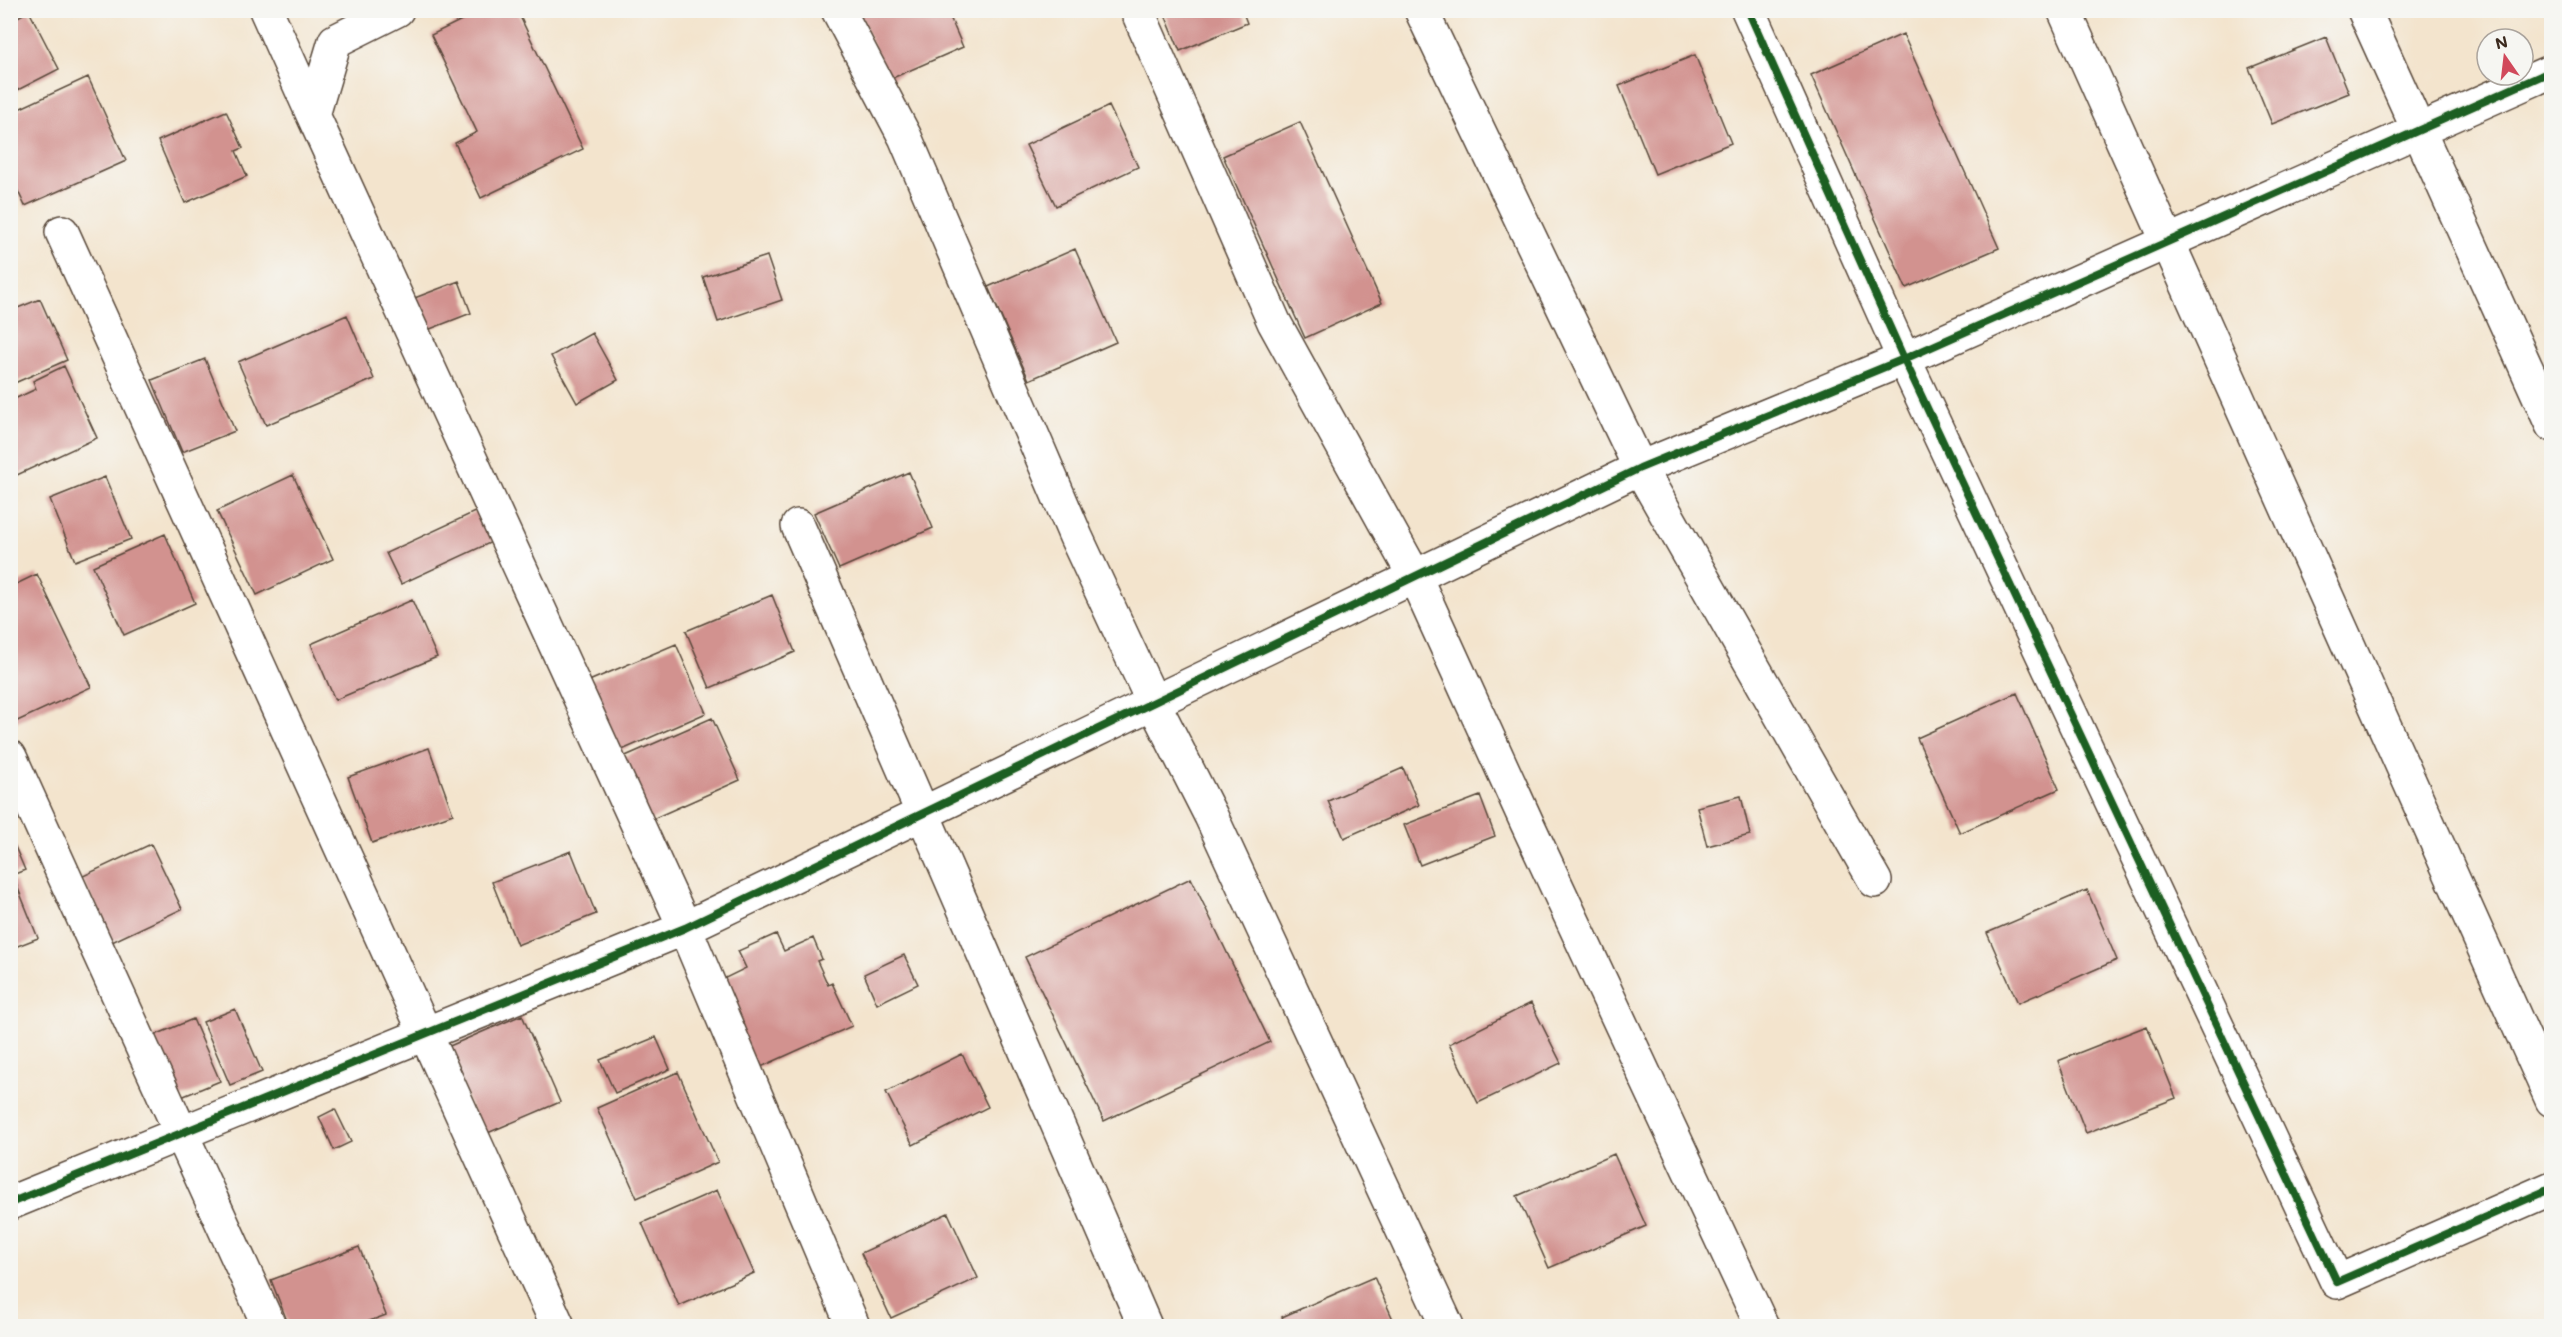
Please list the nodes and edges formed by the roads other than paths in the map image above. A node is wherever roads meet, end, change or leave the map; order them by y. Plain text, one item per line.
1 (266, 10) edge
2 (398, 10) edge
3 (838, 10) edge
4 (1137, 10) edge
5 (1421, 10) edge
6 (1748, 10) edge
7 (2064, 10) edge
8 (2364, 10) edge
9 (2552, 71) edge
10 (313, 115) junction
11 (2417, 131) junction
12 (63, 232) dead end
13 (2168, 242) junction
14 (1904, 359) junction
15 (2552, 425) edge
16 (1640, 468) junction
17 (798, 526) dead end
18 (1415, 577) junction
19 (1153, 702) junction
20 (10, 757) edge
21 (922, 813) junction
22 (1875, 881) dead end
23 (685, 928) junction
24 (425, 1034) junction
25 (2552, 1100) edge
26 (182, 1133) junction
27 (2552, 1188) edge
28 (10, 1203) edge
29 (269, 1326) edge
30 (558, 1326) edge
31 (854, 1326) edge
32 (1145, 1326) edge
33 (1447, 1326) edge
34 (1761, 1326) edge

1 - 10 street
2 - 10 street
3 - 19 street
4 - 18 street
5 - 16 street
6 - 14 street
7 - 13 street
8 - 11 street
9 - 11 street
10 - 23 street
11 - 13 street
11 - 15 street
12 - 24 street
13 - 14 street
13 - 25 street
14 - 16 street
14 - 27 street
16 - 18 street
16 - 22 street
17 - 21 street
18 - 19 street
18 - 34 street
19 - 21 street
19 - 33 street
20 - 26 street
21 - 23 street
21 - 32 street
23 - 24 street
23 - 31 street
24 - 26 street
24 - 30 street
26 - 28 street
26 - 29 street

